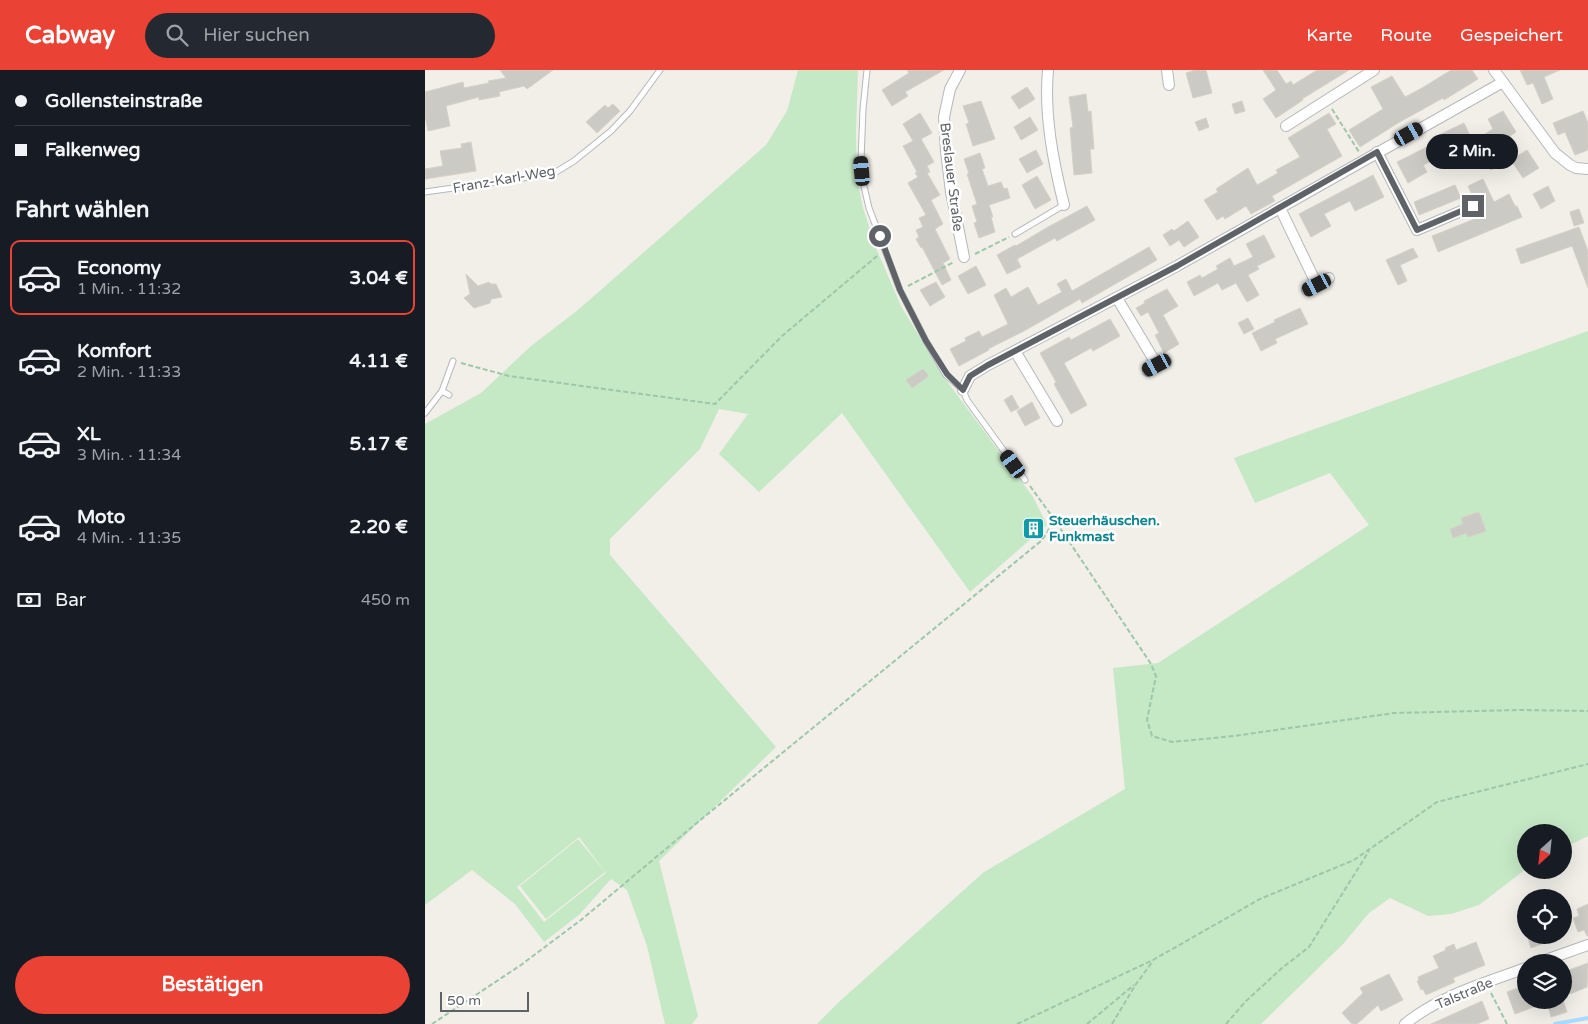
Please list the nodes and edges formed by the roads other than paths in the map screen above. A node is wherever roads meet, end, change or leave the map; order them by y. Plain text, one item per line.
1 (660, 70) edge
2 (867, 70) edge
3 (960, 70) edge
4 (1048, 70) edge
5 (1167, 70) edge
6 (1374, 70) edge
7 (1493, 70) edge
8 (1503, 82) junction
9 (1169, 86) dead end
10 (1286, 126) dead end
11 (1377, 152) junction
12 (1588, 169) edge
13 (425, 192) edge
14 (1064, 205) joint
15 (1473, 206) dead end
16 (1279, 208) junction
17 (1015, 234) road end
18 (964, 257) road end
19 (1329, 278) dead end
20 (1317, 285) junction
21 (1307, 290) dead end
22 (1117, 298) junction
23 (1015, 352) junction
24 (453, 361) road end
25 (1148, 371) dead end
26 (963, 390) junction
27 (442, 391) junction
28 (449, 394) dead end
29 (425, 413) edge
30 (1057, 421) dead end
31 (1025, 480) road end
32 (1588, 945) edge
33 (1563, 954) edge
34 (1517, 971) edge
35 (1405, 1024) edge

1 - 13 lane, Franz-Karl-Weg
2 - 26 lane
3 - 18 street, Breslauer Straße
4 - 14 street
5 - 9 street
6 - 10 street
7 - 8 street
8 - 11 street
8 - 12 street
11 - 15 street
11 - 16 street
14 - 17 lane
16 - 20 street
16 - 22 street
19 - 20 street
20 - 21 street
22 - 23 street
22 - 25 street
23 - 26 street
23 - 30 street
24 - 27 lane
26 - 31 lane
27 - 28 lane
27 - 29 lane
32 - 33 street
34 - 35 street, Talstraße

